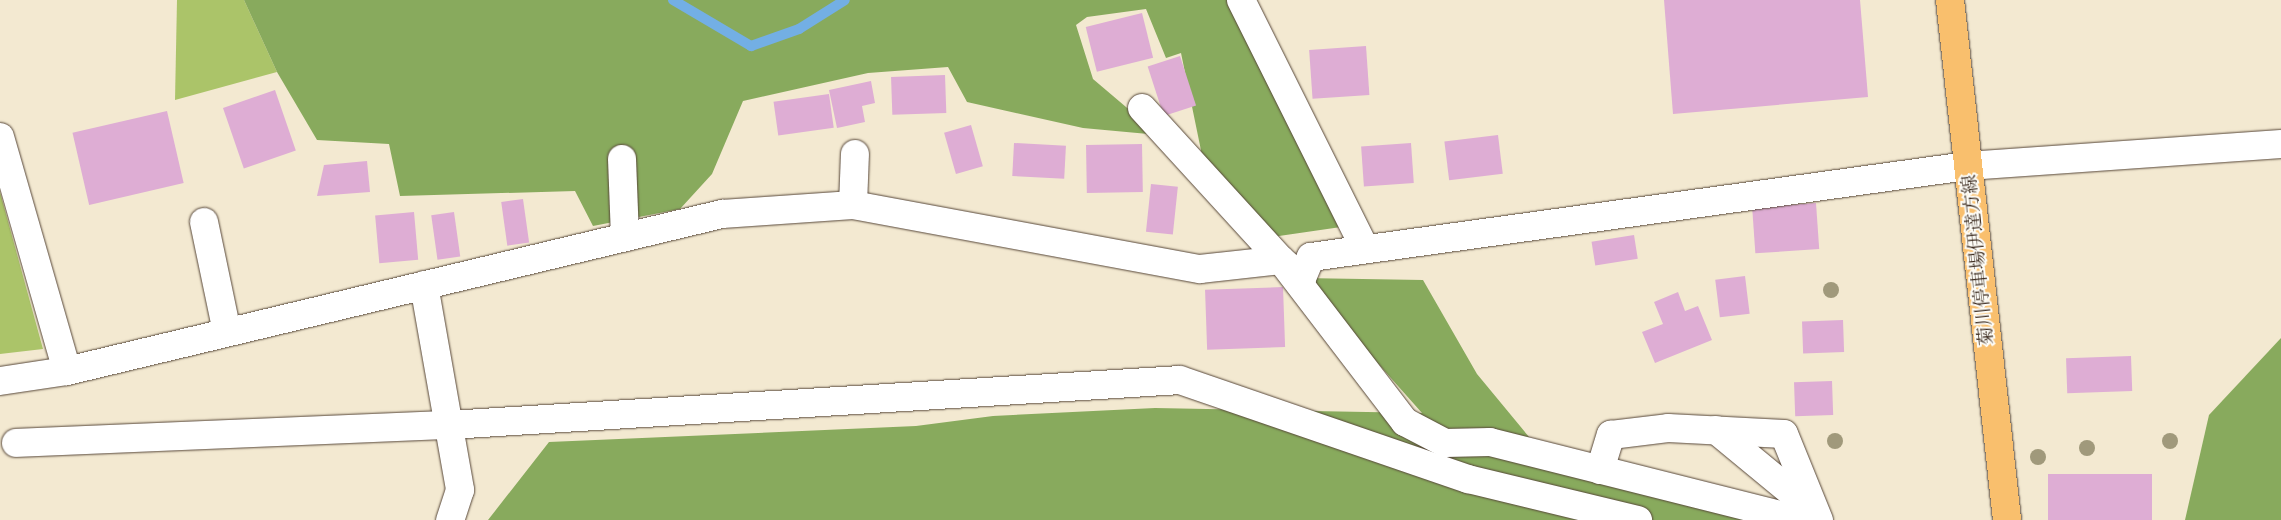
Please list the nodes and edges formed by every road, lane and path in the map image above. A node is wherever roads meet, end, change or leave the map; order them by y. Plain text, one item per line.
1 (1242, 0) edge
2 (1950, 0) edge
3 (1142, 108) dead end
4 (0, 137) edge
5 (2281, 144) edge
6 (855, 154) dead end
7 (622, 159) dead end
8 (1967, 166) junction
9 (853, 205) junction
10 (204, 222) dead end
11 (625, 237) junction
12 (1364, 249) junction
13 (1281, 260) junction
14 (424, 285) junction
15 (227, 332) junction
16 (67, 371) junction
17 (0, 380) edge
18 (449, 425) junction
19 (1716, 430) junction
20 (16, 443) dead end
21 (1600, 470) junction
22 (1811, 517) edge
23 (450, 520) edge
24 (1638, 520) edge
25 (2007, 520) edge

1 - 12 street
2 - 8 main road, 菊川停車場伊達方線
3 - 13 street
4 - 16 street
5 - 8 street
6 - 9 street
7 - 11 street
8 - 12 street
8 - 25 main road, 菊川停車場伊達方線
9 - 11 street
9 - 13 street
10 - 15 street
11 - 14 street
12 - 13 street
13 - 21 street
14 - 15 street
14 - 18 street
15 - 16 street
16 - 17 street
18 - 20 street
18 - 23 street
18 - 24 street
19 - 21 street
19 - 22 street
19 - 22 street
21 - 22 street

